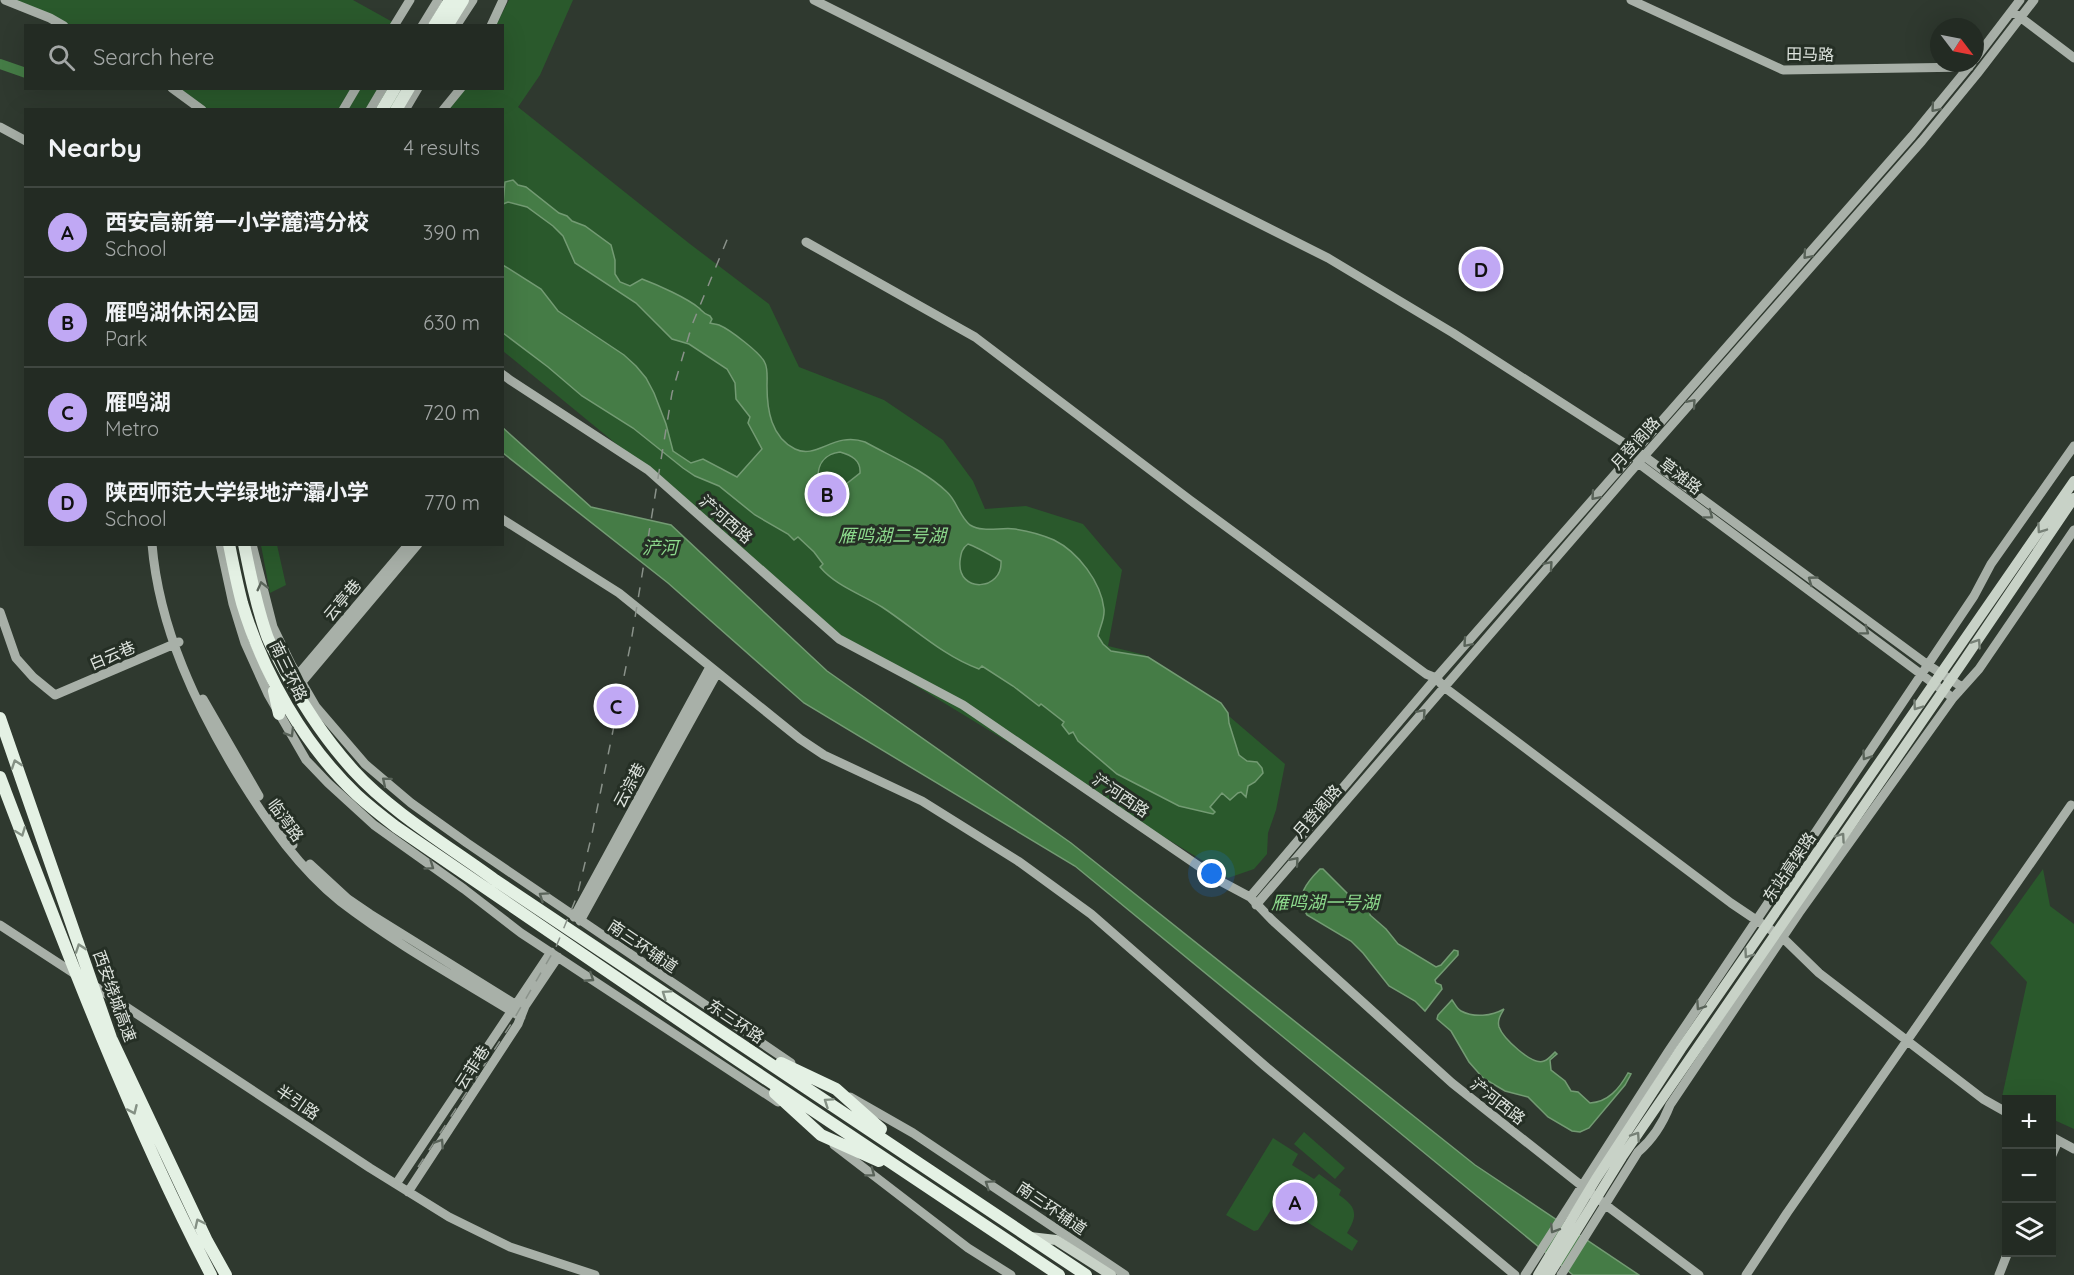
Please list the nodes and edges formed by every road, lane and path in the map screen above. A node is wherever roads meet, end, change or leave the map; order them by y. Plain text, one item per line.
1 (5, 0) edge
2 (410, 0) edge
3 (438, 0) edge
4 (450, 0) edge
5 (463, 0) edge
6 (473, 0) edge
7 (503, 0) edge
8 (814, 0) edge
9 (1631, 0) edge
10 (2020, 0) edge
11 (2034, 0) edge
12 (2012, 11) junction
13 (2021, 18) junction
14 (60, 24) edge
15 (395, 24) edge
16 (423, 24) edge
17 (435, 24) edge
18 (448, 24) edge
19 (457, 24) edge
20 (491, 24) edge
21 (1984, 47) edge
22 (2074, 58) edge
23 (1930, 66) edge
24 (1964, 72) edge
25 (175, 90) edge
26 (355, 90) edge
27 (382, 90) edge
28 (394, 90) edge
29 (408, 90) edge
30 (417, 90) edge
31 (459, 90) edge
32 (199, 108) edge
33 (344, 108) edge
34 (371, 108) edge
35 (383, 108) edge
36 (397, 108) edge
37 (406, 108) edge
38 (445, 108) edge
39 (0, 127) edge
40 (24, 140) edge
41 (806, 242) dead end
42 (504, 376) edge
43 (2074, 446) edge
44 (1635, 451) junction
45 (1641, 459) junction
46 (2074, 481) edge
47 (2074, 498) edge
48 (504, 520) edge
49 (2074, 530) edge
50 (152, 546) edge
51 (158, 546) edge
52 (220, 546) edge
53 (228, 546) edge
54 (244, 546) edge
55 (252, 546) edge
56 (407, 546) edge
57 (416, 546) edge
58 (0, 612) edge
59 (260, 636) junction
60 (177, 643) junction
61 (1928, 665) junction
62 (713, 670) junction
63 (1922, 674) junction
64 (271, 675) junction
65 (1436, 678) junction
66 (301, 683) junction
67 (1444, 687) junction
68 (1962, 687) junction
69 (1953, 698) junction
70 (279, 714) junction
71 (310, 714) junction
72 (0, 718) edge
73 (0, 777) edge
74 (372, 789) joint
75 (357, 794) joint
76 (2071, 805) dead end
77 (1253, 901) junction
78 (577, 919) junction
79 (1757, 920) junction
80 (0, 925) edge
81 (1783, 938) junction
82 (554, 954) junction
83 (518, 1010) junction
84 (1907, 1040) junction
85 (744, 1046) junction
86 (730, 1055) junction
87 (836, 1089) junction
88 (2002, 1109) edge
89 (821, 1135) junction
90 (2056, 1140) edge
91 (2074, 1149) edge
92 (911, 1176) junction
93 (396, 1184) junction
94 (1580, 1188) junction
95 (408, 1192) junction
96 (963, 1192) junction
97 (1604, 1207) junction
98 (1030, 1238) junction
99 (1028, 1254) junction
100 (2006, 1257) edge
101 (1531, 1272) edge
102 (211, 1275) edge
103 (226, 1275) edge
104 (595, 1275) edge
105 (1011, 1275) edge
106 (1049, 1275) edge
107 (1059, 1275) edge
108 (1086, 1275) edge
109 (1111, 1275) edge
110 (1125, 1275) edge
111 (1515, 1275) edge
112 (1549, 1275) edge
113 (1561, 1275) edge
114 (1699, 1275) edge
115 (1746, 1275) edge
116 (1999, 1275) edge

1 - 14 street
2 - 15 street
3 - 16 street
4 - 17 highway
5 - 18 highway
6 - 19 street
7 - 20 street
8 - 44 street
9 - 23 street, 田马路
10 - 12 street
11 - 13 street, 月登阁路
12 - 13 street
12 - 21 street
13 - 22 street
45 -> 13 street, 月登阁路
24 -> 44 street, 月登阁路
25 - 32 street
26 - 33 street
27 - 34 street
28 - 35 highway
29 - 36 highway
30 - 37 street
31 - 38 street
39 - 40 street
41 - 65 street
42 - 77 street, 浐河西路
43 - 61 street
44 - 45 street, 草滩路
44 -> 65 street, 月登阁路
61 -> 45 street, 草滩路
45 -> 63 street, 草滩路
67 -> 45 street, 月登阁路
46 -> 101 main road, 东站高架路, bridge
112 -> 47 main road, 东站高架路, bridge
48 - 62 street
49 - 68 street
50 - 60 street, 临湾路
51 - 60 street, 临湾路
52 - 59 street, 南三环辅道
53 - 59 highway, 南三环路
54 - 59 highway, 南三环路
59 -> 55 street, 南三环辅道
56 - 66 street, 云亭巷
57 - 66 street
58 - 60 street, 白云巷
59 - 64 highway, 南三环路
59 - 66 street, 南三环辅道
59 - 70 street, 南三环辅道
59 - 71 highway, 南三环路
60 - 83 street, 临湾路
61 - 63 street
61 - 68 street, 草滩路
62 - 78 street, 云淙巷
62 - 111 street
63 - 69 street, 草滩路
63 -> 79 street
64 - 70 highway
64 - 75 highway, 南三环路
65 - 67 street
65 - 77 street, 月登阁路
66 - 71 highway
78 -> 66 street, 南三环辅道
77 -> 67 street, 月登阁路
67 - 79 street
68 - 69 street
69 - 81 street
70 -> 82 street, 南三环辅道
71 - 74 highway, 南三环路
103 -> 72 highway, 西安绕城高速, bridge
73 -> 102 highway, 西安绕城高速, bridge
85 -> 74 highway, 东三环路
75 - 86 highway, 东三环路
76 - 84 street
77 - 94 street, 浐河西路
78 - 87 street, 南三环辅道
79 - 81 street
79 -> 94 street
80 - 93 street, 半引路
81 - 84 street
81 - 97 street
82 - 83 street, 云菲巷
82 -> 89 street, 南三环辅道
83 - 93 street, 云菲巷
95 -> 83 street, 云菲巷
84 - 88 street
84 - 115 street
85 - 87 highway
96 -> 85 highway, 东三环路
86 - 89 highway
86 - 92 highway, 东三环路
87 - 96 highway
110 -> 87 street, 南三环辅道
89 - 92 highway
89 -> 105 street, 南三环辅道
90 - 91 street
92 - 99 highway, 东三环路
93 - 95 street, 半引路
94 - 97 street, 浐河西路
94 -> 101 street
95 - 104 street, 半引路
96 - 98 highway, 东三环路
97 - 113 street
97 - 114 street, 浐河西路
98 - 108 highway, 东三环路
98 - 109 main road
99 - 106 main road
99 - 107 highway, 东三环路
100 - 116 street

